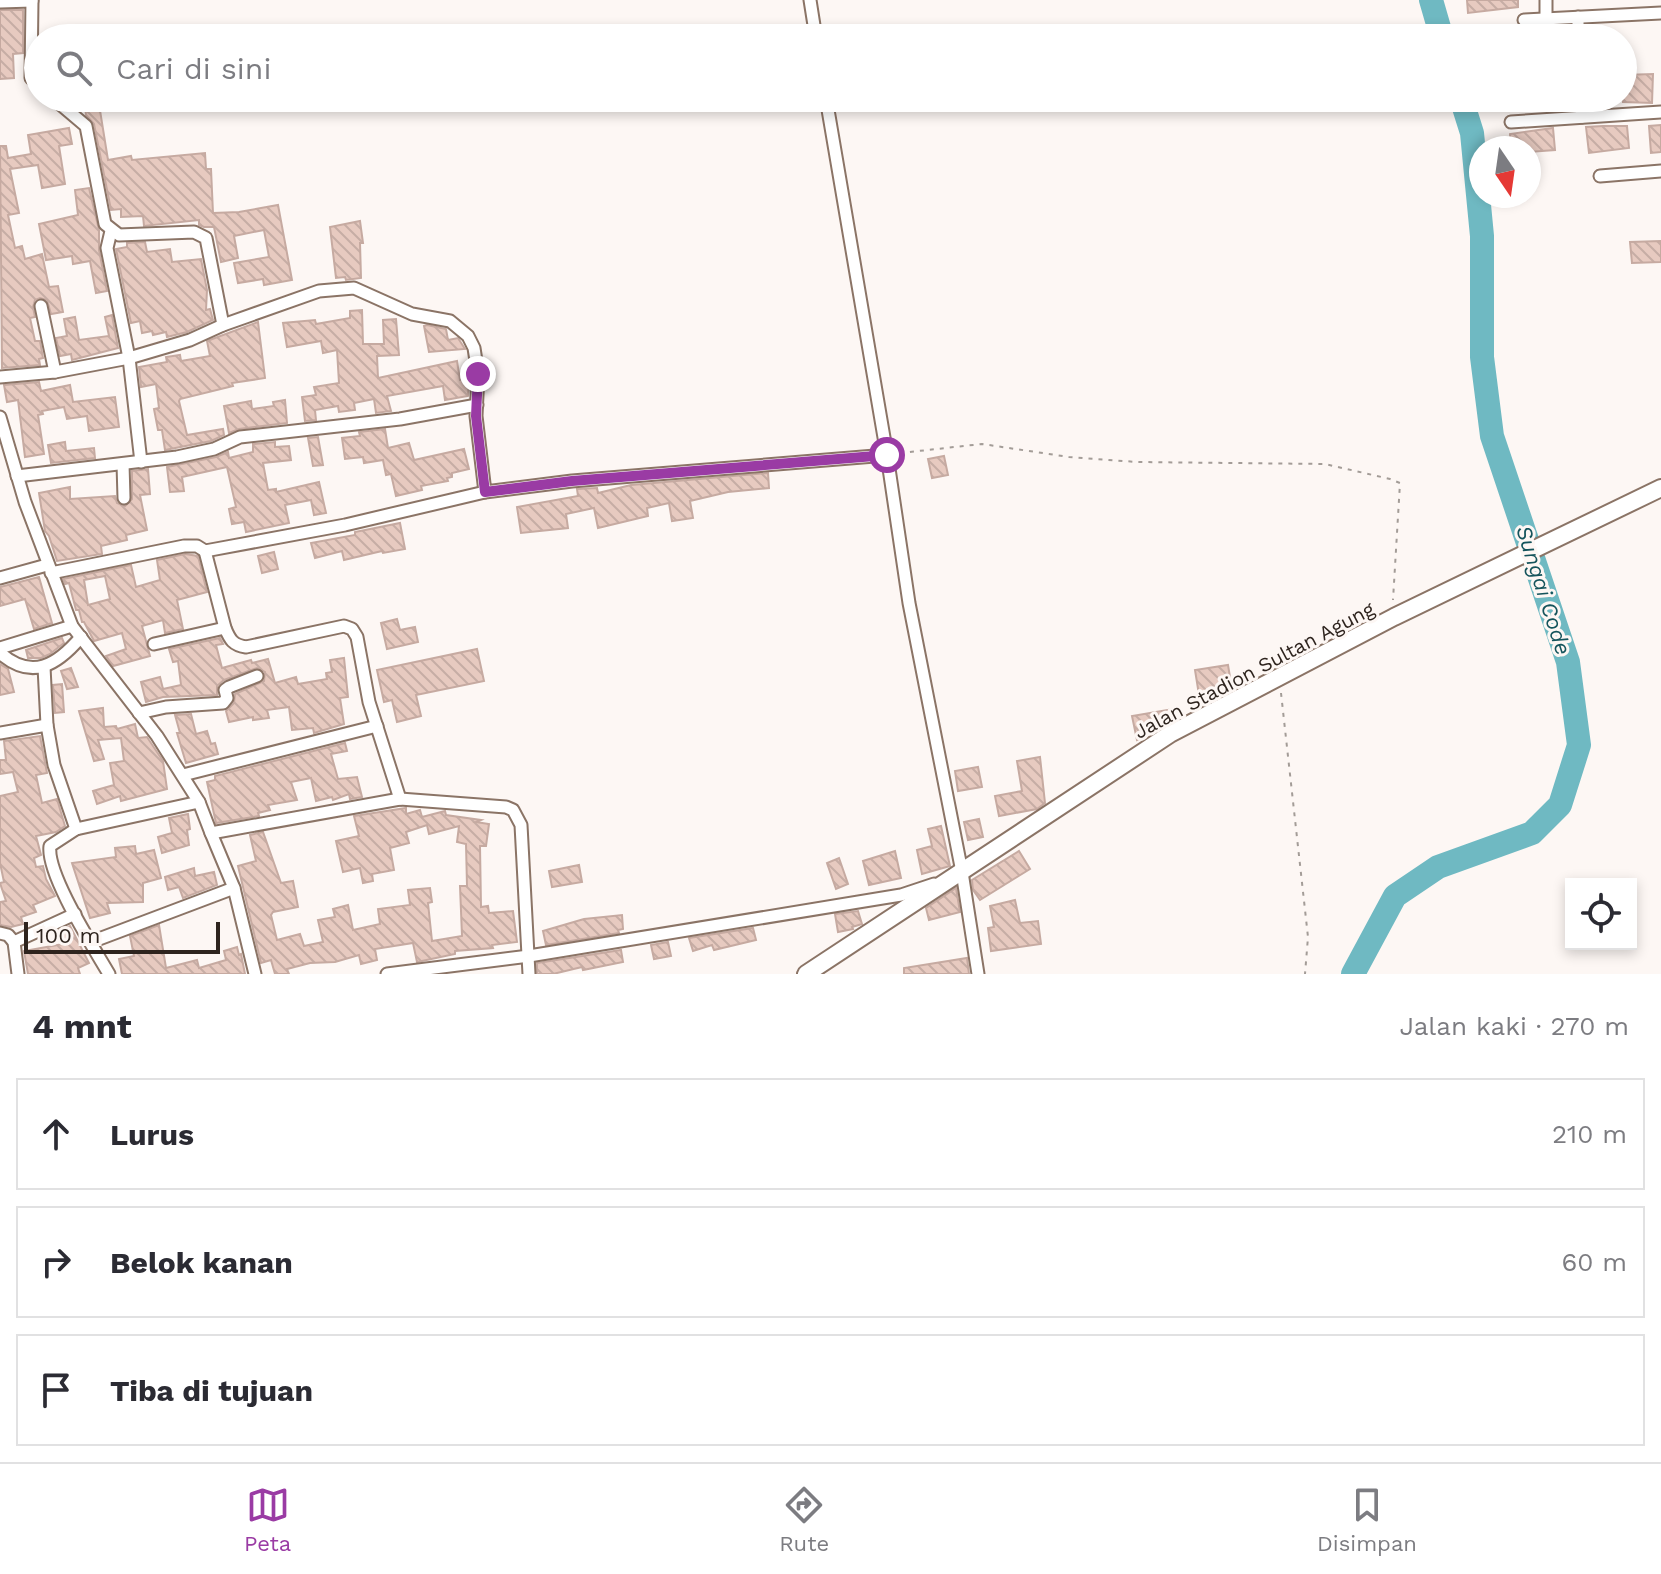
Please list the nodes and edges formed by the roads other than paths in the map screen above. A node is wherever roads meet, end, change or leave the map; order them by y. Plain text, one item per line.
1 (810, 0) edge
2 (1546, 0) edge
3 (32, 1) edge
4 (0, 2) edge
5 (1661, 13) edge
6 (1578, 17) junction
7 (1546, 18) junction
8 (1524, 20) dead end
9 (32, 24) edge
10 (814, 24) edge
11 (1578, 24) edge
12 (70, 112) edge
13 (828, 112) edge
14 (1582, 112) edge
15 (1661, 112) edge
16 (1582, 117) junction
17 (1511, 122) dead end
18 (1661, 171) edge
19 (1600, 176) dead end
20 (111, 231) junction
21 (41, 306) dead end
22 (223, 325) junction
23 (129, 358) junction
24 (55, 372) junction
25 (0, 377) edge
26 (477, 405) junction
27 (0, 417) edge
28 (887, 455) junction
29 (141, 462) junction
30 (123, 464) junction
31 (17, 476) junction
32 (1661, 488) edge
33 (485, 492) junction
34 (124, 498) dead end
35 (205, 551) junction
36 (49, 569) junction
37 (0, 578) edge
38 (72, 626) junction
39 (225, 628) junction
40 (81, 637) junction
41 (154, 644) dead end
42 (0, 650) edge
43 (44, 667) junction
44 (257, 676) dead end
45 (139, 713) junction
46 (47, 725) junction
47 (377, 726) junction
48 (0, 733) edge
49 (183, 775) junction
50 (400, 799) junction
51 (199, 802) junction
52 (76, 829) junction
53 (211, 833) junction
54 (956, 875) junction
55 (234, 888) junction
56 (75, 914) junction
57 (0, 933) edge
58 (14, 942) junction
59 (91, 942) junction
60 (529, 956) junction
61 (18, 974) edge
62 (109, 974) edge
63 (255, 974) edge
64 (387, 974) edge
65 (529, 974) edge
66 (806, 974) edge
67 (978, 974) edge

1 - 10 street
2 - 7 street
3 - 4 street
3 - 9 street
5 - 6 street
6 - 7 street
6 - 11 street
7 - 8 street
12 - 20 street
13 - 28 street
14 - 16 street
15 - 16 street
16 - 17 street
18 - 19 street
20 - 22 street
20 - 23 street
21 - 24 street
22 - 23 street
22 - 26 street
23 - 24 street
23 - 29 street
24 - 25 street
26 - 29 street
26 - 33 street
27 - 31 street
28 - 33 street
28 - 54 street
29 - 30 street
30 - 31 street
30 - 34 street
31 - 36 street
32 - 54 main road, Jalan Stadion Sultan Agung
33 - 35 street
35 - 36 street
35 - 39 street
36 - 37 street
36 - 38 street
38 - 40 street
38 - 42 street
39 - 41 street
39 - 47 street
40 - 43 street
40 - 45 street
42 - 43 street
43 - 46 street
44 - 45 street
45 - 49 street
46 - 48 street
46 - 52 street
47 - 49 street
47 - 50 street
49 - 51 street
50 - 53 street
50 - 60 street
51 - 52 street
51 - 53 street
52 - 56 street
53 - 55 street
54 - 60 street
54 - 66 main road, Jalan Stadion Sultan Agung
54 - 67 street
55 - 59 street
55 - 63 street
56 - 58 street
56 - 59 street
57 - 58 street
58 - 61 street
59 - 62 street
60 - 64 street
60 - 65 street

